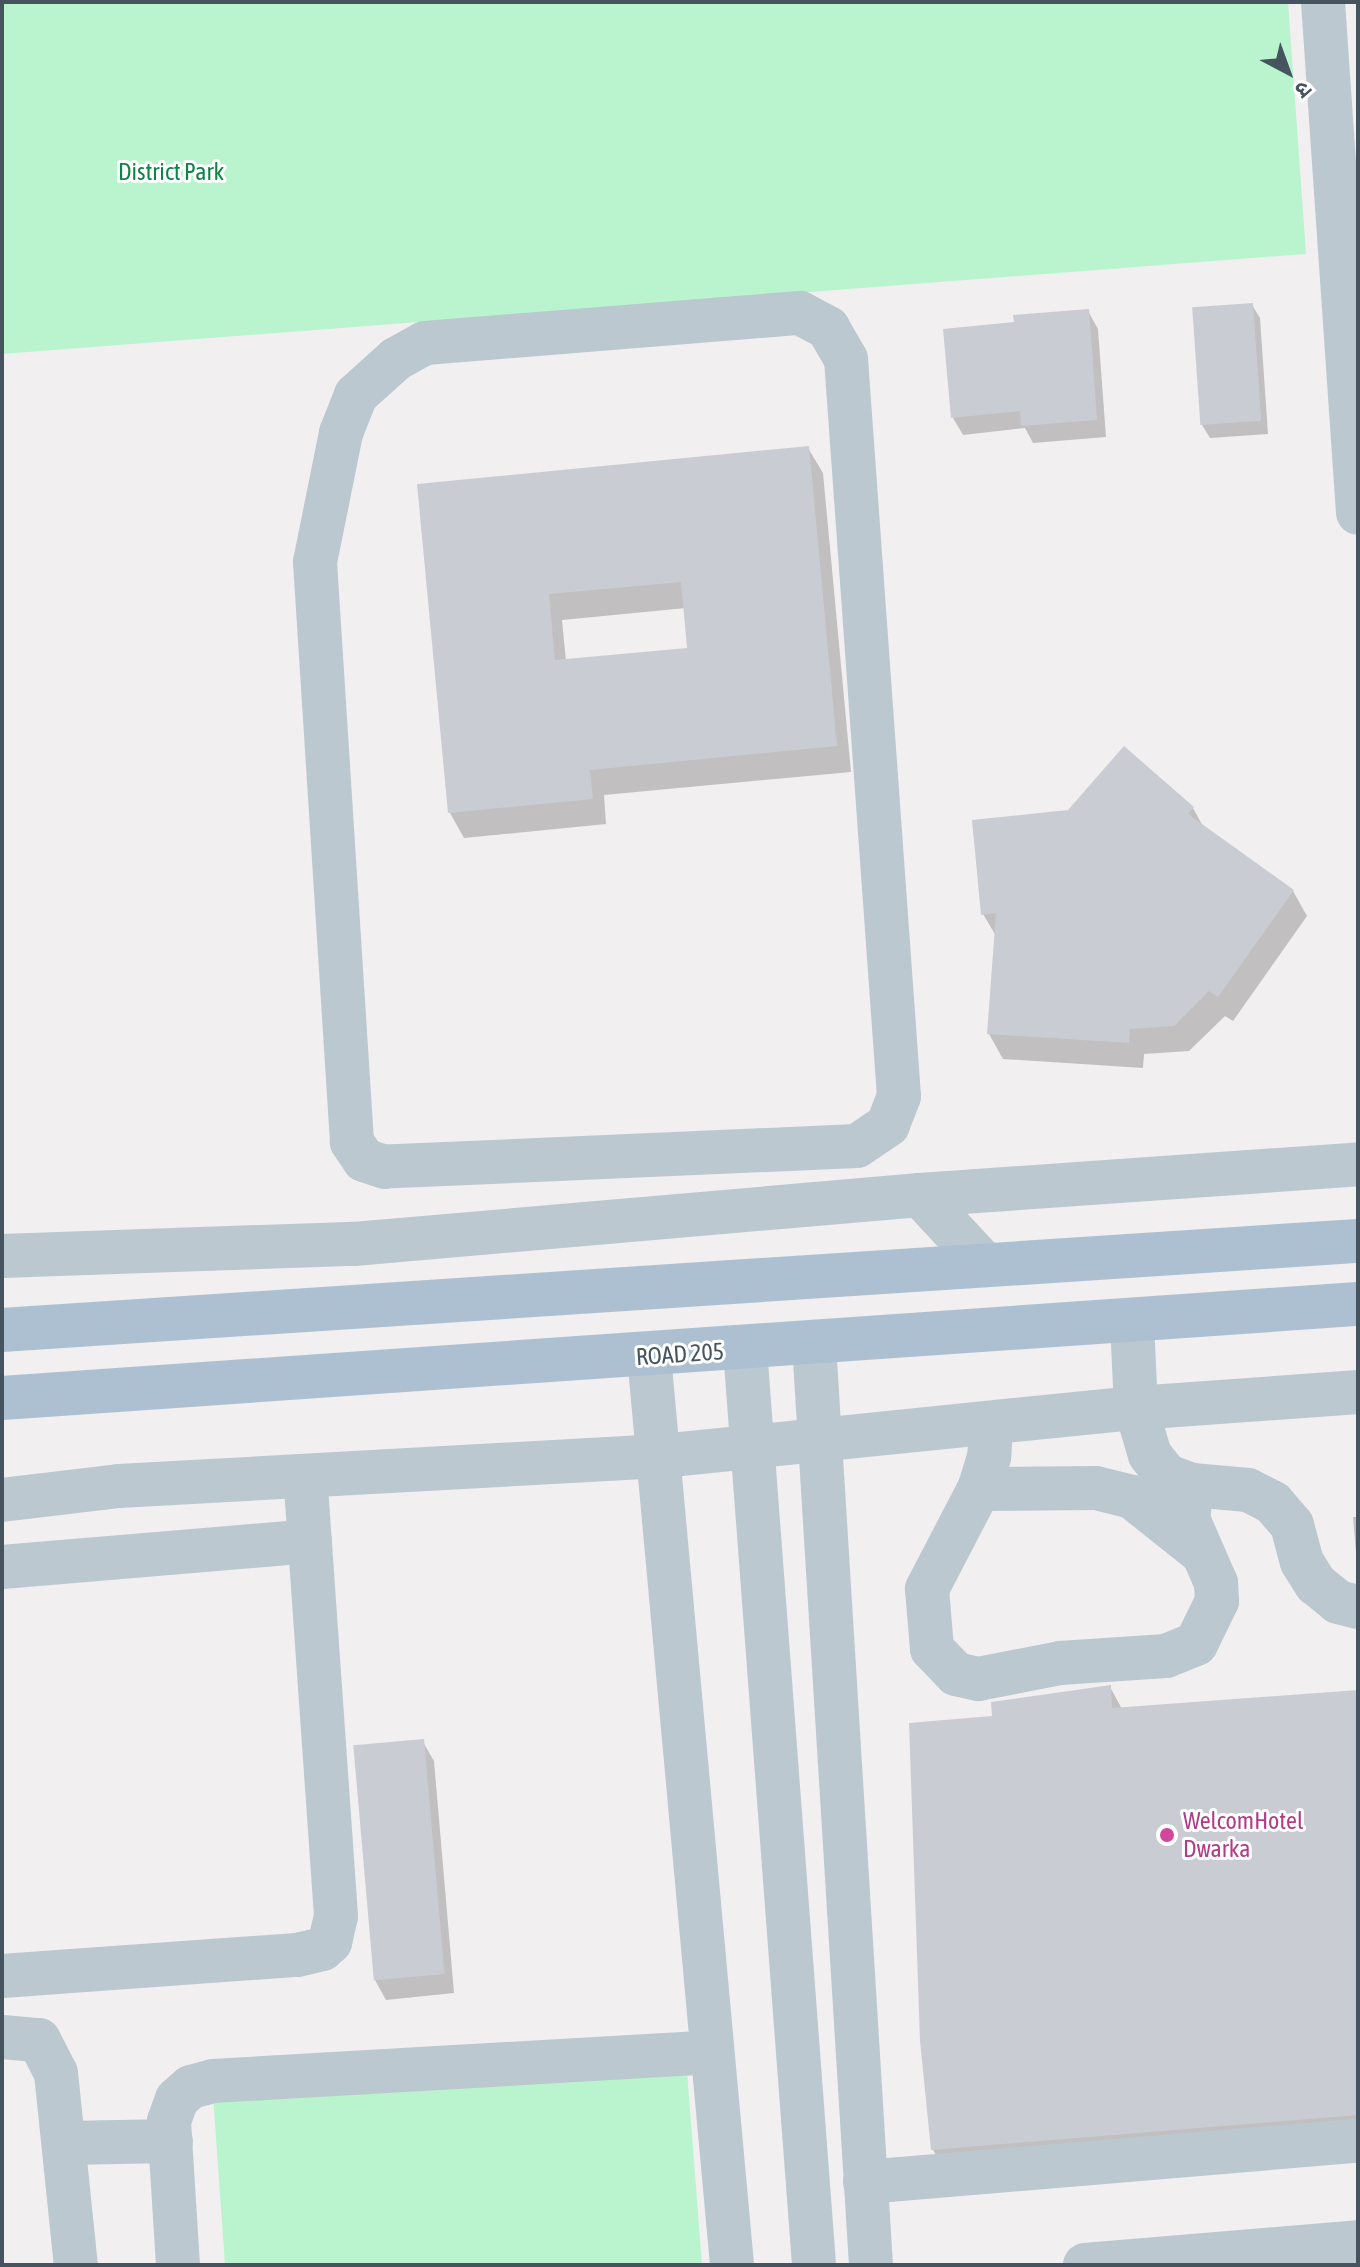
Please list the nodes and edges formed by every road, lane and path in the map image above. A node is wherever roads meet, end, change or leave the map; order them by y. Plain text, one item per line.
1 (1323, 2) edge
2 (1358, 513) edge
3 (899, 1096) joint
4 (1358, 1164) edge
5 (920, 1195) junction
6 (1358, 1241) edge
7 (2, 1256) edge
8 (985, 1265) junction
9 (1358, 1304) edge
10 (1132, 1321) junction
11 (2, 1330) edge
12 (814, 1344) junction
13 (745, 1349) junction
14 (649, 1356) junction
15 (1358, 1392) edge
16 (2, 1398) edge
17 (1136, 1408) junction
18 (991, 1424) junction
19 (820, 1437) junction
20 (752, 1447) junction
21 (661, 1456) junction
22 (305, 1476) junction
23 (1192, 1485) junction
24 (979, 1489) junction
25 (2, 1500) edge
26 (310, 1541) junction
27 (1203, 1553) junction
28 (2, 1567) edge
29 (1358, 1607) edge
30 (2, 1976) edge
31 (2, 2037) edge
32 (709, 2052) junction
33 (171, 2141) junction
34 (1358, 2141) edge
35 (66, 2143) junction
36 (865, 2182) junction
37 (1358, 2242) edge
38 (76, 2265) edge
39 (178, 2265) edge
40 (732, 2265) edge
41 (814, 2265) edge
42 (871, 2265) edge
43 (1085, 2265) edge

1 - 2 street
3 - 3 street
4 - 5 street
5 - 7 street
5 - 8 street
6 - 8 main road
8 - 11 main road
9 - 10 main road, ROAD 205
10 - 12 main road, ROAD 205
10 - 17 street
12 - 13 main road, ROAD 205
12 - 19 street
13 - 14 main road, ROAD 205
13 - 20 street
14 - 16 main road, ROAD 205
14 - 21 street
15 - 17 street
17 - 18 street
17 - 23 street
18 - 19 street
18 - 24 street
19 - 20 street
19 - 36 street
20 - 21 street
20 - 41 street
21 - 22 street
21 - 32 street
22 - 25 street
22 - 26 street
23 - 27 street
23 - 29 street
24 - 27 street
24 - 27 street
26 - 28 street
26 - 30 street
31 - 35 street
32 - 33 street
32 - 40 street
33 - 35 street
33 - 39 street
34 - 36 street
35 - 38 street
36 - 42 street
37 - 43 street

